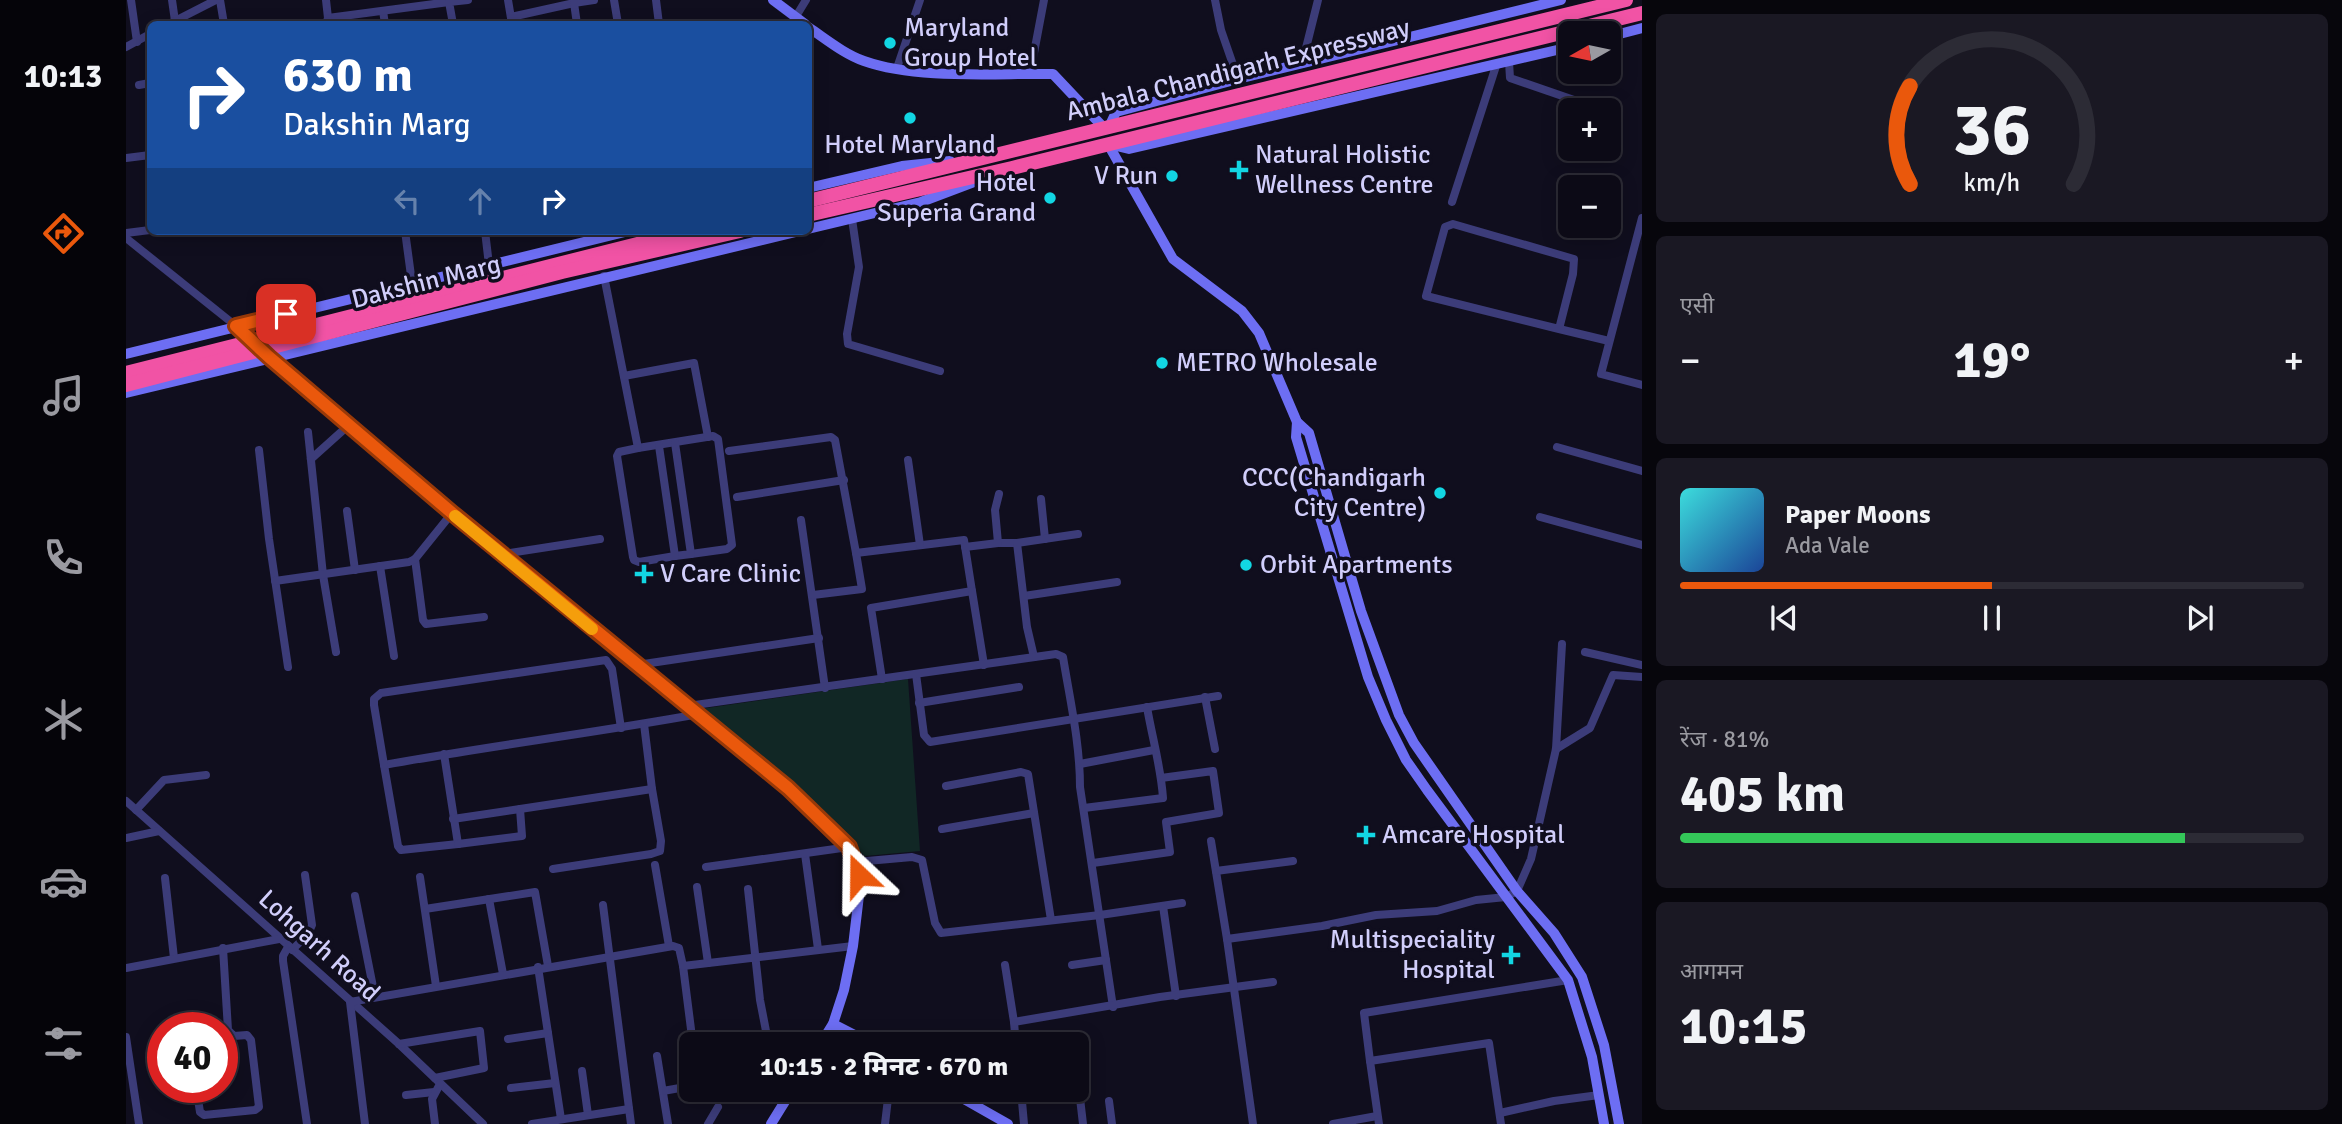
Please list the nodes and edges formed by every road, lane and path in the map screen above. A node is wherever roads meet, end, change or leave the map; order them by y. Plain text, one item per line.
1 (131, 0) edge
2 (172, 0) edge
3 (218, 0) edge
4 (326, 0) edge
5 (468, 0) edge
6 (508, 0) edge
7 (594, 0) edge
8 (614, 0) edge
9 (656, 0) edge
10 (773, 0) edge
11 (806, 0) edge
12 (920, 0) edge
13 (1044, 0) edge
14 (1215, 0) edge
15 (1318, 0) edge
16 (1561, 0) edge
17 (1626, 0) edge
18 (449, 1) edge
19 (574, 3) junction
20 (1529, 4) edge
21 (383, 11) junction
22 (1642, 13) edge
23 (172, 21) edge
24 (176, 21) edge
25 (223, 21) edge
26 (327, 21) edge
27 (385, 21) edge
28 (452, 21) edge
29 (512, 21) edge
30 (577, 21) edge
31 (618, 21) edge
32 (659, 21) edge
33 (800, 21) edge
34 (803, 21) edge
35 (1642, 28) edge
36 (812, 29) edge
37 (1621, 34) edge
38 (147, 36) edge
39 (136, 41) junction
40 (126, 47) edge
41 (1558, 50) edge
42 (1508, 62) junction
43 (1302, 64) junction
44 (1496, 65) junction
45 (897, 68) junction
46 (1030, 74) junction
47 (1238, 79) junction
48 (147, 84) edge
49 (139, 85) dead end
50 (1568, 98) edge
51 (1106, 128) junction
52 (1108, 144) junction
53 (147, 155) edge
54 (126, 158) edge
55 (984, 158) junction
56 (1012, 168) junction
57 (812, 187) edge
58 (812, 200) edge
59 (1452, 202) dead end
60 (812, 214) edge
61 (1642, 218) edge
62 (852, 219) junction
63 (812, 228) edge
64 (147, 231) edge
65 (406, 235) edge
66 (485, 235) edge
67 (613, 235) edge
68 (674, 235) edge
69 (721, 235) edge
70 (783, 235) edge
71 (126, 236) edge
72 (489, 265) junction
73 (561, 268) junction
74 (604, 276) junction
75 (412, 283) junction
76 (236, 326) junction
77 (1559, 329) junction
78 (1609, 341) junction
79 (126, 354) edge
80 (269, 357) junction
81 (940, 371) dead end
82 (126, 373) edge
83 (624, 376) junction
84 (1642, 384) edge
85 (126, 385) edge
86 (126, 393) edge
87 (1297, 422) junction
88 (350, 424) junction
89 (308, 432) dead end
90 (708, 437) junction
91 (675, 443) junction
92 (659, 446) junction
93 (1557, 447) dead end
94 (638, 448) junction
95 (259, 450) dead end
96 (729, 451) dead end
97 (311, 459) junction
98 (908, 460) dead end
99 (1642, 471) edge
100 (844, 481) junction
101 (999, 494) dead end
102 (737, 497) dead end
103 (1041, 499) dead end
104 (347, 511) dead end
105 (452, 513) junction
106 (1540, 517) dead end
107 (802, 520) dead end
108 (1078, 534) dead end
109 (600, 539) dead end
110 (1045, 539) junction
111 (998, 543) junction
112 (1017, 543) junction
113 (1642, 543) edge
114 (920, 545) junction
115 (965, 547) junction
116 (856, 553) junction
117 (503, 554) junction
118 (691, 554) junction
119 (675, 556) junction
120 (415, 559) junction
121 (380, 566) junction
122 (355, 570) junction
123 (323, 575) junction
124 (275, 581) junction
125 (1117, 582) dead end
126 (972, 591) junction
127 (813, 595) junction
128 (1024, 596) junction
129 (484, 617) dead end
130 (819, 638) junction
131 (1562, 644) dead end
132 (336, 652) dead end
133 (1585, 652) dead end
134 (394, 656) dead end
135 (1034, 657) junction
136 (984, 665) junction
137 (1642, 665) edge
138 (637, 666) junction
139 (288, 667) dead end
140 (916, 674) junction
141 (1642, 677) edge
142 (881, 679) junction
143 (1019, 687) dead end
144 (825, 688) junction
145 (1218, 696) dead end
146 (1205, 697) junction
147 (919, 703) junction
148 (688, 706) junction
149 (1147, 707) junction
150 (699, 714) junction
151 (1074, 718) junction
152 (644, 724) junction
153 (621, 728) junction
154 (1215, 749) dead end
155 (1556, 749) junction
156 (1154, 750) junction
157 (444, 754) junction
158 (1080, 764) junction
159 (384, 765) junction
160 (206, 775) dead end
161 (1161, 778) junction
162 (1438, 778) junction
163 (946, 786) dead end
164 (652, 789) junction
165 (1427, 790) junction
166 (126, 802) edge
167 (1084, 808) junction
168 (520, 809) junction
169 (136, 810) junction
170 (1034, 813) junction
171 (453, 819) junction
172 (942, 829) dead end
173 (159, 831) junction
174 (126, 838) edge
175 (1211, 841) dead end
176 (458, 844) junction
177 (849, 847) junction
178 (804, 854) junction
179 (1293, 861) dead end
180 (856, 862) junction
181 (1093, 863) junction
182 (655, 865) dead end
183 (706, 867) dead end
184 (553, 869) dead end
185 (1216, 871) junction
186 (306, 875) dead end
187 (420, 877) dead end
188 (165, 878) dead end
189 (696, 887) dead end
190 (748, 889) dead end
191 (1517, 891) junction
192 (355, 896) dead end
193 (1506, 897) junction
194 (489, 899) junction
195 (1182, 903) dead end
196 (603, 905) dead end
197 (1163, 906) junction
198 (425, 909) junction
199 (1101, 915) junction
200 (1051, 920) junction
201 (279, 939) junction
202 (1227, 939) junction
203 (669, 946) junction
204 (853, 946) junction
205 (223, 948) junction
206 (290, 949) junction
207 (818, 950) junction
208 (610, 956) junction
209 (174, 958) junction
210 (756, 958) junction
211 (1106, 960) junction
212 (708, 963) junction
213 (126, 965) edge
214 (1005, 965) dead end
215 (1072, 965) dead end
216 (548, 966) junction
217 (683, 966) junction
218 (538, 967) junction
219 (503, 974) junction
220 (1567, 980) junction
221 (1273, 982) dead end
222 (436, 986) junction
223 (1233, 987) junction
224 (1176, 996) junction
225 (375, 997) junction
226 (350, 1002) junction
227 (1113, 1007) junction
228 (228, 1012) edge
229 (1014, 1023) junction
230 (833, 1024) junction
231 (691, 1032) edge
232 (766, 1032) edge
233 (828, 1032) edge
234 (849, 1032) edge
235 (1015, 1032) edge
236 (548, 1033) junction
237 (238, 1036) edge
238 (126, 1037) edge
239 (508, 1039) dead end
240 (399, 1044) junction
241 (657, 1056) dead end
242 (1370, 1061) junction
243 (582, 1071) dead end
244 (438, 1081) junction
245 (555, 1083) junction
246 (512, 1088) dead end
247 (679, 1088) edge
248 (130, 1090) edge
249 (663, 1091) junction
250 (434, 1092) junction
251 (406, 1095) dead end
252 (1599, 1095) junction
253 (1110, 1101) dead end
254 (785, 1102) edge
255 (888, 1102) edge
256 (966, 1102) edge
257 (1022, 1102) edge
258 (1080, 1102) edge
259 (199, 1103) edge
260 (718, 1107) dead end
261 (629, 1109) junction
262 (1500, 1113) junction
263 (587, 1115) junction
264 (561, 1119) junction
265 (993, 1120) edge
266 (1378, 1120) edge
267 (139, 1124) edge
268 (307, 1124) edge
269 (365, 1124) edge
270 (435, 1124) edge
271 (483, 1124) edge
272 (532, 1124) edge
273 (631, 1124) edge
274 (668, 1124) edge
275 (708, 1124) edge
276 (771, 1124) edge
277 (885, 1124) edge
278 (1009, 1124) edge
279 (1024, 1124) edge
280 (1083, 1124) edge
281 (1112, 1124) edge
282 (1253, 1124) edge
283 (1333, 1124) edge
284 (1501, 1124) edge
285 (1604, 1124) edge
286 (1619, 1124) edge

1 - 39 street
2 - 23 street
3 - 24 street
3 - 25 street
4 - 26 street
5 - 18 street
6 - 29 street
7 - 19 street
8 - 31 street
9 - 32 street
10 - 33 street
11 - 34 street
12 - 45 street
13 - 46 street
14 - 47 street
15 - 43 street
16 - 20 street
17 - 51 highway, Ambala Chandigarh Expressway
18 - 21 street
18 - 28 street
19 - 29 street
19 - 30 street
20 - 43 street
21 - 26 street
21 - 27 street
22 - 52 highway, Ambala Chandigarh Expressway
35 - 37 street
36 - 45 street
38 - 39 street
39 - 40 street
41 - 42 street
42 - 44 street
42 - 50 street
43 - 47 street
44 - 52 street
44 - 59 street
45 - 46 street
46 - 51 street
47 - 51 street
48 - 49 street
51 - 55 highway, Ambala Chandigarh Expressway
52 - 56 highway, Ambala Chandigarh Expressway
52 - 87 street
53 - 54 street
55 - 57 street
55 - 58 highway, Ambala Chandigarh Expressway
56 - 60 highway
56 - 62 street
61 - 78 street
62 - 63 street
62 - 81 street
64 - 71 street
65 - 75 street
66 - 72 street
67 - 72 street, Dakshin Marg
68 - 73 highway
69 - 73 highway, Dakshin Marg
70 - 74 street
71 - 76 street
72 - 75 street, Dakshin Marg
73 - 82 highway
73 - 85 highway, Dakshin Marg
74 - 80 street
74 - 83 street
75 - 76 street, Dakshin Marg
76 - 79 street, Dakshin Marg
76 - 80 street
77 - 77 street
77 - 78 street
78 - 84 street
80 - 86 street
80 - 88 street
83 - 90 street
83 - 94 street
87 - 162 street
87 - 165 street
88 - 97 street
88 - 105 street
89 - 97 street
90 - 91 street
90 - 118 street
91 - 92 street
91 - 118 street
92 - 94 street
92 - 119 street
93 - 99 street
94 - 119 street
95 - 124 street
96 - 100 street
97 - 123 street
98 - 114 street
100 - 102 street
100 - 116 street
101 - 111 street
103 - 110 street
104 - 122 street
105 - 117 street
105 - 120 street
106 - 113 street
107 - 127 street
108 - 110 street
109 - 117 street
110 - 112 street
111 - 112 street
111 - 115 street
112 - 128 street
114 - 115 street
114 - 116 street
115 - 126 street
116 - 127 street
117 - 138 street
118 - 119 street
120 - 121 street
120 - 129 street
121 - 122 street
121 - 134 street
122 - 123 street
123 - 124 street
123 - 132 street
124 - 139 street
125 - 128 street
126 - 136 street
126 - 142 street
127 - 130 street
128 - 135 street
130 - 138 street
130 - 144 street
131 - 155 street
133 - 137 street
135 - 136 street
135 - 151 street
136 - 140 street
138 - 148 street
140 - 142 street
140 - 147 street
141 - 155 street
142 - 144 street
143 - 147 street
144 - 148 street
145 - 146 street
146 - 149 street
146 - 154 street
147 - 151 street
148 - 150 street
149 - 151 street
149 - 156 street
150 - 152 street
150 - 177 street
151 - 158 street
152 - 153 street
152 - 164 street
153 - 157 street
153 - 159 street
155 - 191 street
156 - 158 street
156 - 161 street
157 - 159 street
157 - 171 street
158 - 167 street
159 - 176 street
160 - 169 street
161 - 167 street
161 - 181 street
162 - 165 street
162 - 191 street
163 - 170 street
164 - 168 street
164 - 184 street
165 - 193 street
166 - 169 street, Lohgarh Road
167 - 181 street
168 - 171 street
168 - 176 street
169 - 173 street, Lohgarh Road
170 - 172 street
170 - 200 street
171 - 176 street
173 - 174 street
173 - 201 street, Lohgarh Road
175 - 185 street
177 - 178 street
177 - 180 street
178 - 183 street
178 - 207 street
179 - 185 street
180 - 200 street
180 - 204 street
181 - 199 street
182 - 203 street
185 - 202 street
186 - 206 street
187 - 198 street
188 - 209 street
189 - 212 street
190 - 210 street
191 - 193 street
191 - 286 street
192 - 225 street
193 - 202 street
193 - 220 street
194 - 198 street
194 - 216 street
194 - 219 street
195 - 197 street
196 - 208 street
197 - 199 street
197 - 224 street
198 - 222 street
199 - 200 street
199 - 211 street
201 - 205 street
201 - 206 street, Lohgarh Road
202 - 223 street
203 - 208 street
203 - 217 street
204 - 207 street
204 - 230 street
205 - 209 street
205 - 228 street
206 - 226 street, Lohgarh Road
206 - 268 street
207 - 210 street
208 - 216 street
208 - 261 street
209 - 213 street
210 - 212 street
210 - 232 street
211 - 215 street
211 - 227 street
212 - 217 street
214 - 229 street
216 - 218 street
217 - 231 street
218 - 219 street
218 - 236 street
219 - 222 street
220 - 242 street
220 - 252 street
221 - 223 street
222 - 225 street
223 - 224 street
223 - 282 street
224 - 227 street
225 - 226 street
226 - 240 street, Lohgarh Road
226 - 269 street
227 - 229 street
229 - 235 street
230 - 233 street
230 - 234 street
236 - 239 street
236 - 245 street
237 - 259 street
238 - 248 street
240 - 244 street, Lohgarh Road
240 - 244 street
241 - 249 street
242 - 262 street
242 - 266 street
243 - 263 street
244 - 250 street
244 - 271 street, Lohgarh Road
245 - 246 street
245 - 264 street
247 - 249 street
248 - 267 street
249 - 274 street
250 - 251 street
250 - 270 street
252 - 262 street
252 - 285 street
253 - 281 street
254 - 276 street
255 - 277 street
256 - 265 street
257 - 279 street
258 - 280 street
260 - 275 street
261 - 263 street
261 - 273 street
262 - 284 street
263 - 264 street
264 - 272 street
265 - 278 street
266 - 283 street

